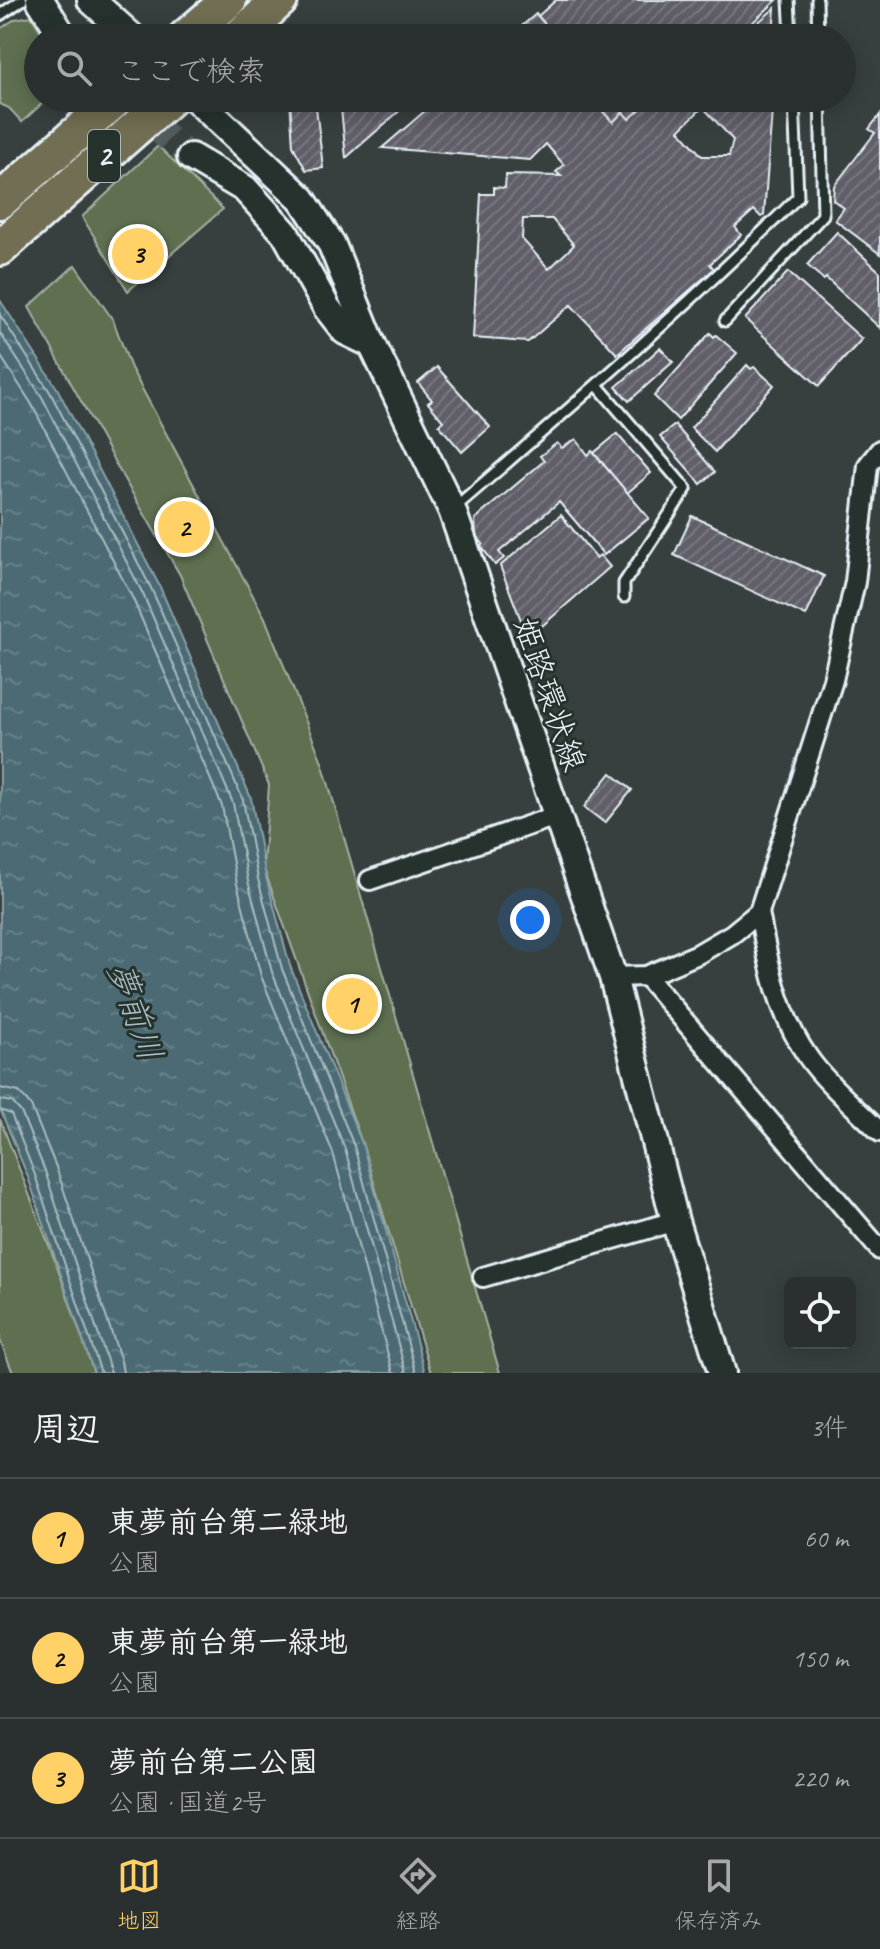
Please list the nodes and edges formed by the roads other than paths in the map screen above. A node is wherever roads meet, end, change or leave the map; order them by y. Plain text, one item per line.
1 (22, 0) edge
2 (40, 0) edge
3 (91, 0) edge
4 (229, 0) edge
5 (280, 0) edge
6 (789, 0) edge
7 (817, 0) edge
8 (0, 15) edge
9 (55, 24) edge
10 (118, 24) edge
11 (201, 24) edge
12 (253, 24) edge
13 (790, 24) edge
14 (818, 24) edge
15 (101, 112) edge
16 (154, 112) edge
17 (210, 112) edge
18 (795, 112) edge
19 (820, 112) edge
20 (191, 157) tunnel mouth
21 (8, 194) edge
22 (0, 248) edge
23 (725, 321) dead end
24 (372, 344) junction
25 (597, 385) junction
26 (880, 450) edge
27 (452, 510) junction
28 (624, 597) dead end
29 (556, 816) junction
30 (370, 880) dead end
31 (759, 912) junction
32 (646, 976) junction
33 (613, 977) junction
34 (880, 1132) edge
35 (675, 1221) junction
36 (880, 1250) edge
37 (483, 1277) dead end
38 (722, 1373) edge

1 - 8 lane
2 - 9 main road
3 - 10 main road
4 - 11 highway
5 - 12 highway
6 - 13 lane
7 - 14 lane
15 - 21 highway, 2
16 - 22 highway, 2
17 - 24 main road, 姫路環状線
18 - 25 lane
19 - 23 lane
20 - 24 main road
24 - 27 main road, 姫路環状線
25 - 27 lane
25 - 28 lane
26 - 31 street
27 - 29 main road, 姫路環状線
29 - 30 street
29 - 33 main road, 姫路環状線
31 - 32 street
31 - 34 street
32 - 33 street
32 - 36 street
33 - 35 main road, 姫路環状線
35 - 37 street
35 - 38 main road, 姫路環状線

